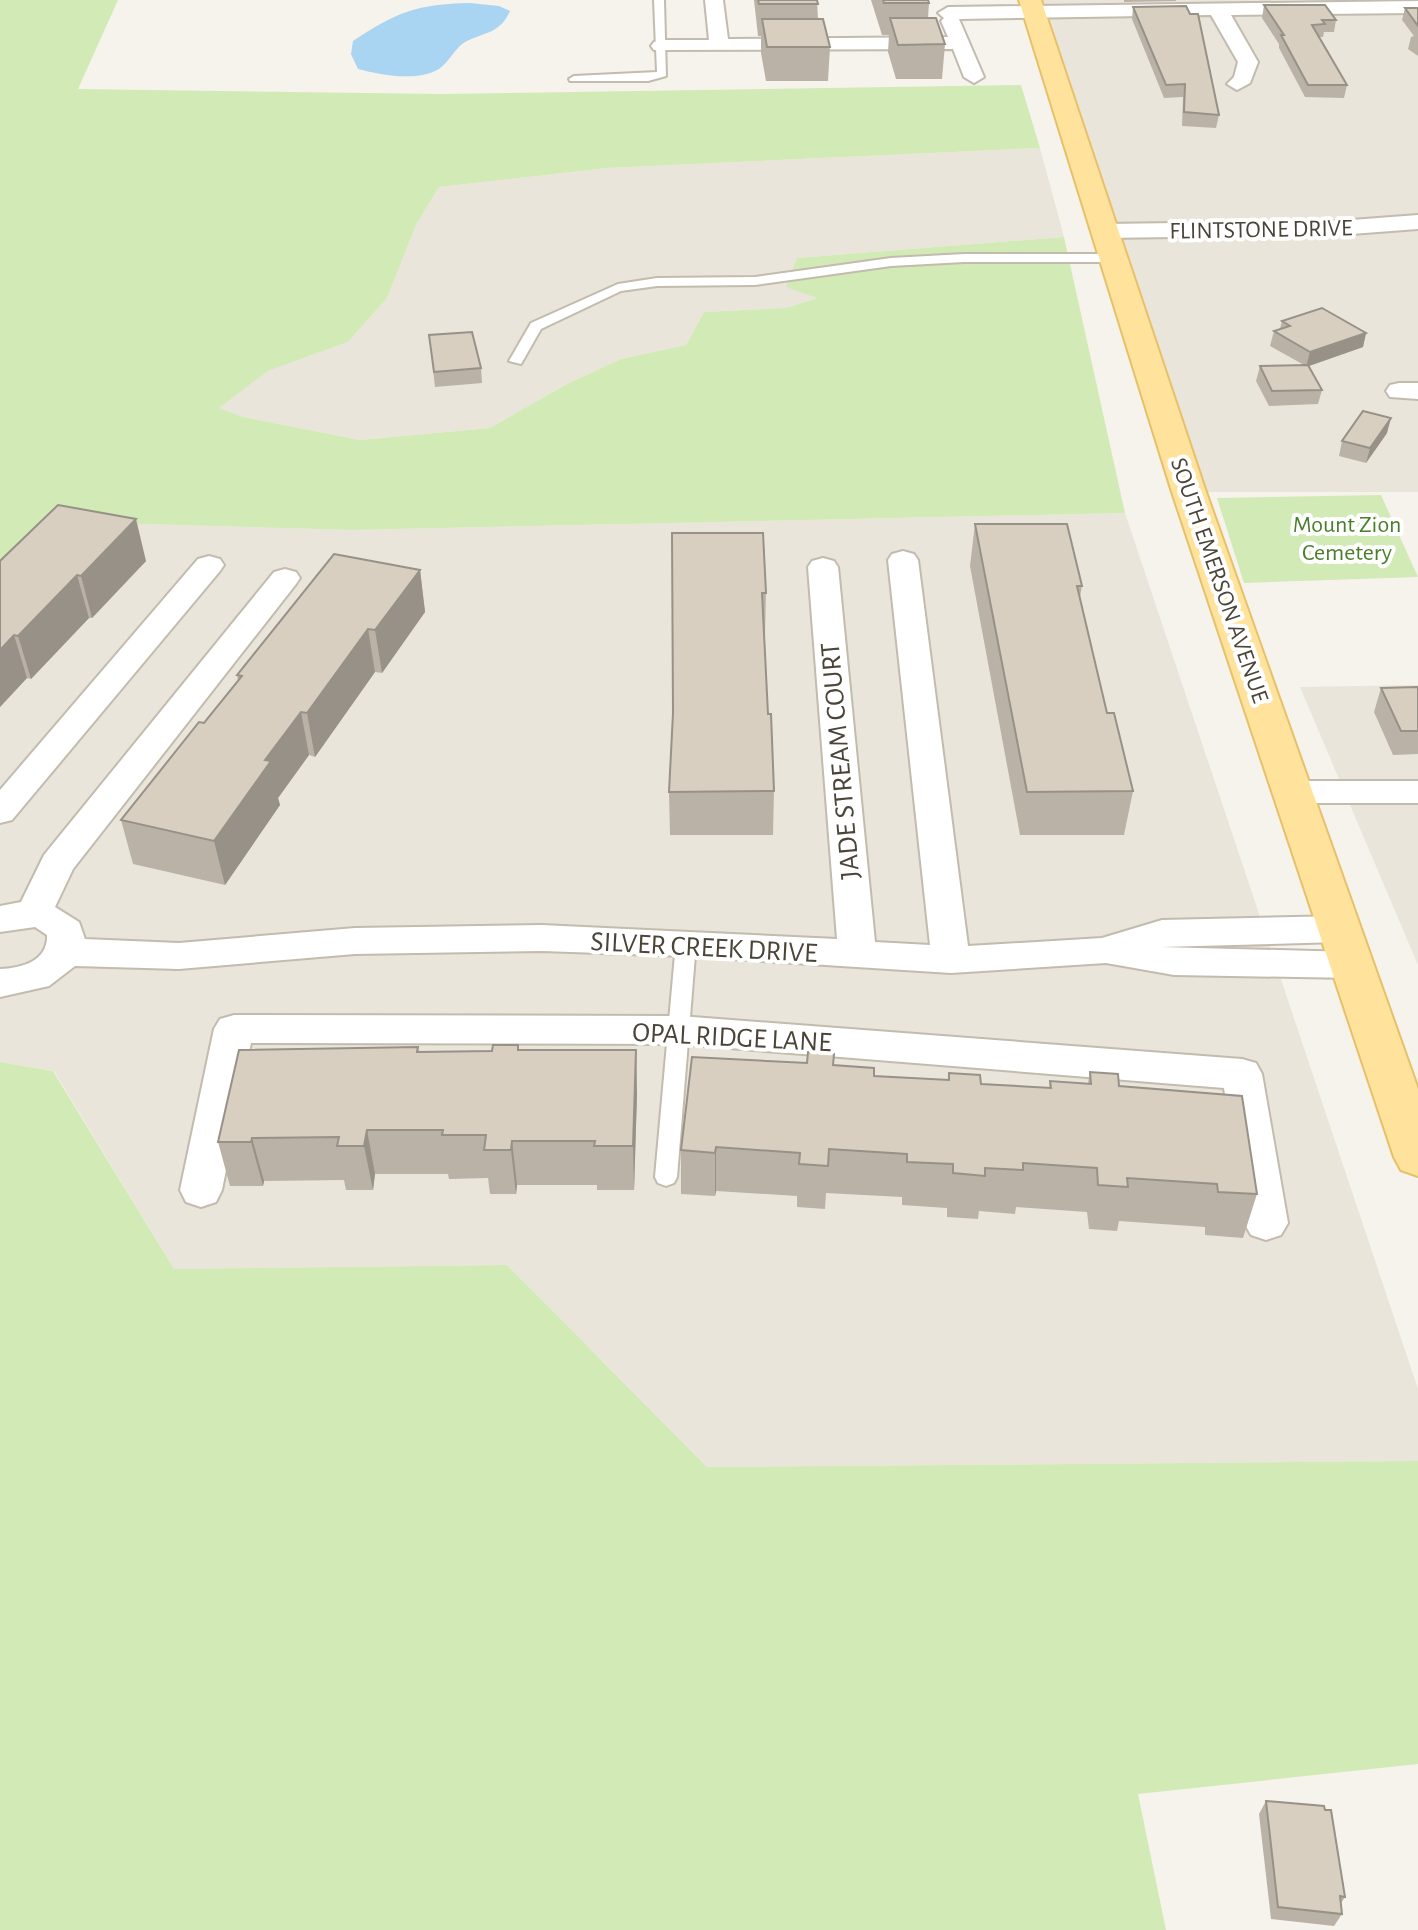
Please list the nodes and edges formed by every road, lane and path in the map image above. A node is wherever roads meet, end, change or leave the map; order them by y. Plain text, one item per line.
1 (659, 0) edge
2 (714, 0) edge
3 (946, 6) edge
4 (1031, 6) edge
5 (1418, 7) edge
6 (1218, 10) junction
7 (960, 43) junction
8 (719, 45) junction
9 (661, 46) junction
10 (974, 77) dead end
11 (574, 79) dead end
12 (1237, 84) dead end
13 (1418, 222) edge
14 (1109, 244) junction
15 (516, 361) dead end
16 (903, 560) dead end
17 (209, 565) dead end
18 (823, 567) dead end
19 (285, 578) dead end
20 (1293, 792) junction
21 (1418, 792) edge
22 (0, 812) edge
23 (16, 917) edge
24 (1340, 929) junction
25 (686, 943) junction
26 (1103, 951) junction
27 (65, 952) junction
28 (857, 954) junction
29 (951, 960) junction
30 (1352, 965) junction
31 (0, 983) edge
32 (680, 1030) junction
33 (1418, 1157) edge
34 (666, 1177) dead end
35 (201, 1190) dead end
36 (1266, 1223) dead end

1 - 9 lane
2 - 8 street
3 - 4 street
3 - 7 street
4 - 6 street
4 - 14 main road, SOUTH EMERSON AVENUE
5 - 6 street
6 - 12 street
7 - 8 street
7 - 10 street
8 - 9 street
9 - 11 lane
13 - 14 street, FLINTSTONE DRIVE
14 - 15 lane
14 - 20 main road, SOUTH EMERSON AVENUE
16 - 29 street
17 - 22 street
18 - 28 street, JADE STREAM COURT
19 - 23 street
20 - 21 street
20 - 24 main road, SOUTH EMERSON AVENUE
23 - 27 street
24 - 26 street, SILVER CREEK DRIVE
24 - 30 main road, SOUTH EMERSON AVENUE
25 - 27 street, SILVER CREEK DRIVE
25 - 28 street, SILVER CREEK DRIVE
25 - 32 lane
26 - 29 street, SILVER CREEK DRIVE
26 - 30 street
27 - 31 street
28 - 29 street, SILVER CREEK DRIVE
30 - 33 main road, SOUTH EMERSON AVENUE
32 - 34 lane
32 - 35 street, OPAL RIDGE LANE
32 - 36 street, OPAL RIDGE LANE

